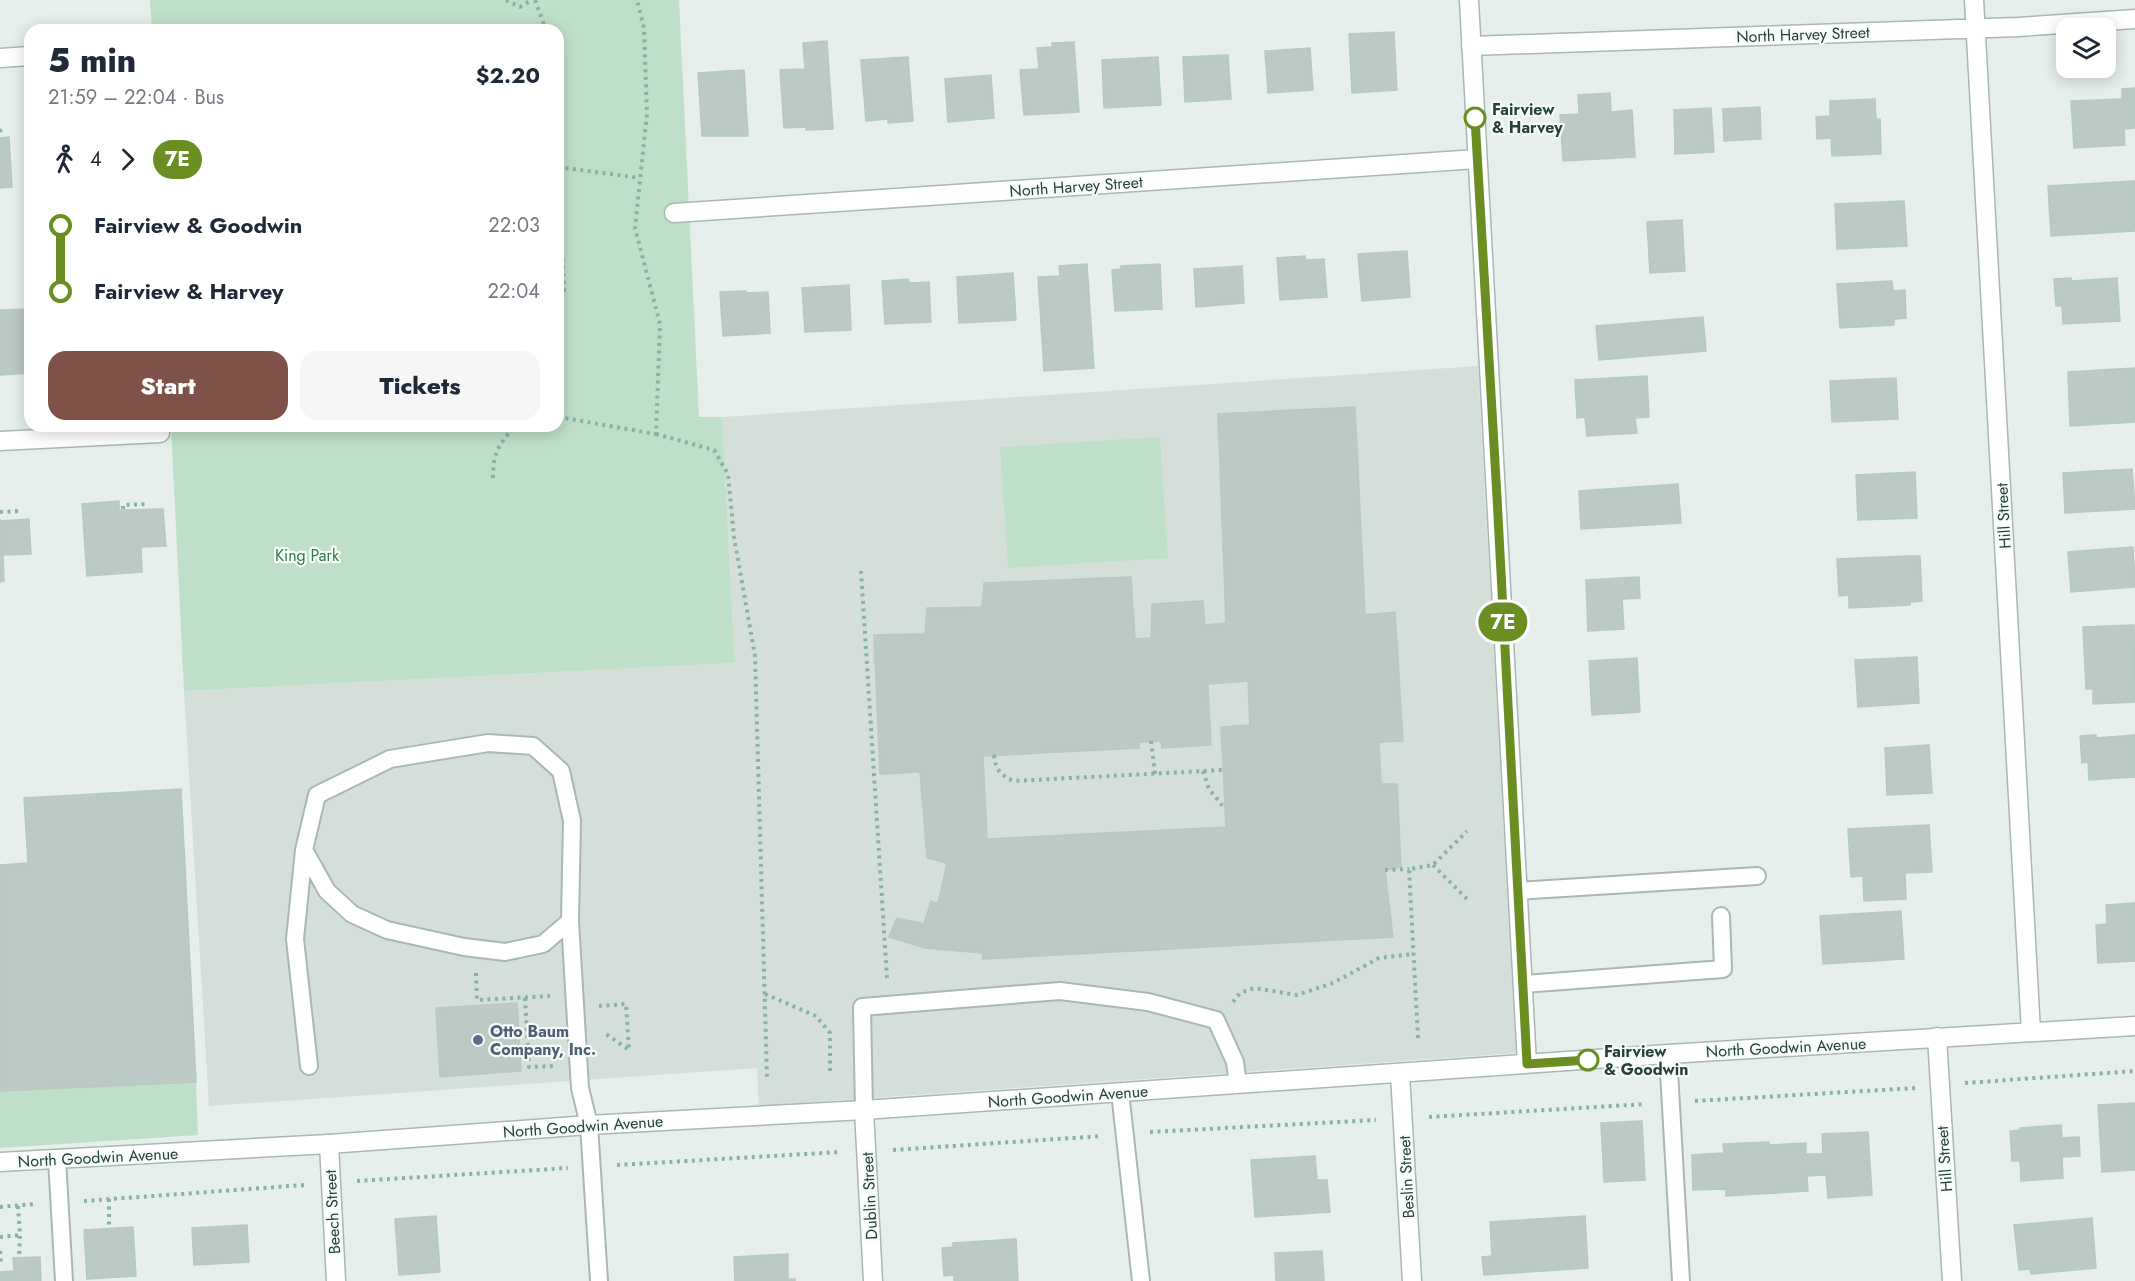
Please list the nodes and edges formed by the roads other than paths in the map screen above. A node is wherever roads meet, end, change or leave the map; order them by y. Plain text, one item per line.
1 (1468, 0) edge
2 (1974, 0) edge
3 (2135, 19) edge
4 (1976, 28) junction
5 (1471, 46) junction
6 (24, 56) edge
7 (0, 58) edge
8 (1477, 159) junction
9 (674, 213) dead end
10 (160, 433) dead end
11 (0, 441) edge
12 (304, 850) junction
13 (1757, 876) dead end
14 (1517, 891) junction
15 (1721, 916) dead end
16 (570, 921) junction
17 (1523, 984) junction
18 (2135, 1026) edge
19 (2031, 1032) junction
20 (1937, 1037) junction
21 (1668, 1054) junction
22 (1527, 1064) junction
23 (309, 1066) dead end
24 (1400, 1074) junction
25 (1238, 1084) junction
26 (1120, 1092) junction
27 (864, 1110) junction
28 (589, 1125) junction
29 (329, 1144) junction
30 (57, 1159) junction
31 (0, 1162) edge
32 (64, 1281) edge
33 (336, 1281) edge
34 (598, 1281) edge
35 (873, 1281) edge
36 (1141, 1281) edge
37 (1412, 1281) edge
38 (1681, 1281) edge
39 (1952, 1281) edge

1 - 5 street
2 - 4 street, Hill Street
3 - 4 street, North Harvey Street
4 - 5 street, North Harvey Street
4 - 19 street, Hill Street
5 - 8 street
6 - 7 street
8 - 9 street, North Harvey Street
8 - 14 street
10 - 11 street
12 - 16 lane
12 - 16 lane
12 - 23 lane
13 - 14 lane
14 - 17 street
15 - 17 lane
16 - 28 lane
17 - 22 street
18 - 19 street, North Goodwin Avenue
19 - 20 street, North Goodwin Avenue
20 - 21 street, North Goodwin Avenue
20 - 39 street, Hill Street
21 - 22 street, North Goodwin Avenue
21 - 38 lane
22 - 24 street, North Goodwin Avenue
24 - 25 street, North Goodwin Avenue
24 - 37 street, Beslin Street
25 - 26 street, North Goodwin Avenue
25 - 27 lane
26 - 27 street, North Goodwin Avenue
26 - 36 lane
27 - 28 street, North Goodwin Avenue
27 - 35 street, Dublin Street
28 - 29 street, North Goodwin Avenue
28 - 34 lane
29 - 30 street, North Goodwin Avenue
29 - 33 street, Beech Street
30 - 31 street, North Goodwin Avenue
30 - 32 lane

